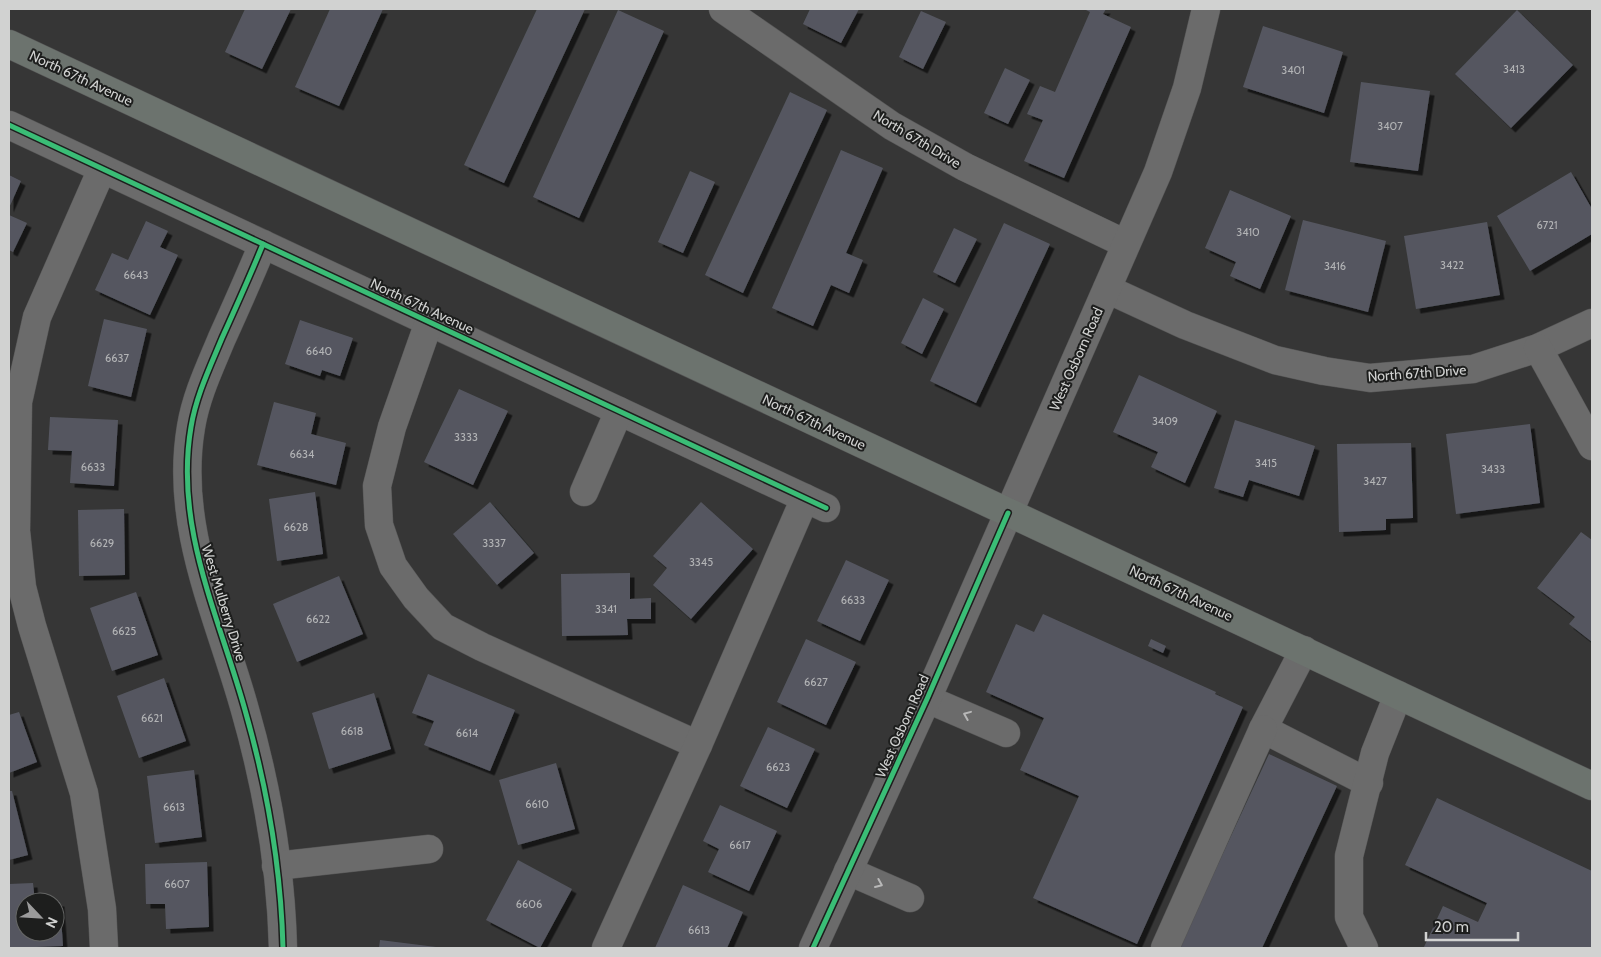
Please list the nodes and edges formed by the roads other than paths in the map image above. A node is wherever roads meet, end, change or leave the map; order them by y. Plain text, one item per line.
1 (723, 9) edge
2 (1206, 9) edge
3 (9, 44) edge
4 (9, 125) edge
5 (102, 169) junction
6 (263, 244) junction
7 (1126, 244) junction
8 (1106, 289) junction
9 (429, 322) junction
10 (1592, 323) edge
11 (1538, 348) junction
12 (619, 411) junction
13 (1592, 446) edge
14 (584, 492) dead end
15 (1008, 512) junction
16 (1304, 650) junction
17 (1398, 695) junction
18 (927, 698) junction
19 (1263, 729) junction
20 (1006, 733) dead end
21 (698, 745) junction
22 (1369, 783) junction
23 (1592, 786) edge
24 (429, 849) dead end
25 (276, 866) junction
26 (848, 871) junction
27 (910, 898) dead end
28 (819, 946) edge
29 (104, 948) edge
30 (283, 948) edge
31 (606, 948) edge
32 (1165, 948) edge
33 (1364, 948) edge

1 - 7 street, North 67th Drive
2 - 7 street, West Osborn Road
3 - 15 main road, North 67th Avenue
4 - 5 street, North 67th Avenue
5 - 6 street, North 67th Avenue
5 - 29 street
6 - 9 street, North 67th Avenue
6 - 25 street, West Mulberry Drive
7 - 8 street, West Osborn Road
8 - 11 street, North 67th Drive
8 - 15 street, West Osborn Road
9 - 12 street, North 67th Avenue
9 - 21 street
10 - 11 street, North 67th Drive
11 - 13 street
12 - 14 street
12 - 21 street, North 67th Avenue
15 - 16 main road, North 67th Avenue
15 - 18 street, West Osborn Road
16 - 17 main road, North 67th Avenue
16 - 19 street
17 - 22 street
17 - 23 main road, North 67th Avenue
20 -> 18 street
18 - 26 street, West Osborn Road
19 - 22 street
19 - 32 street
21 - 31 street
22 - 33 street
24 - 25 street
25 - 30 street, West Mulberry Drive
26 -> 27 street
26 - 28 street, West Osborn Road

